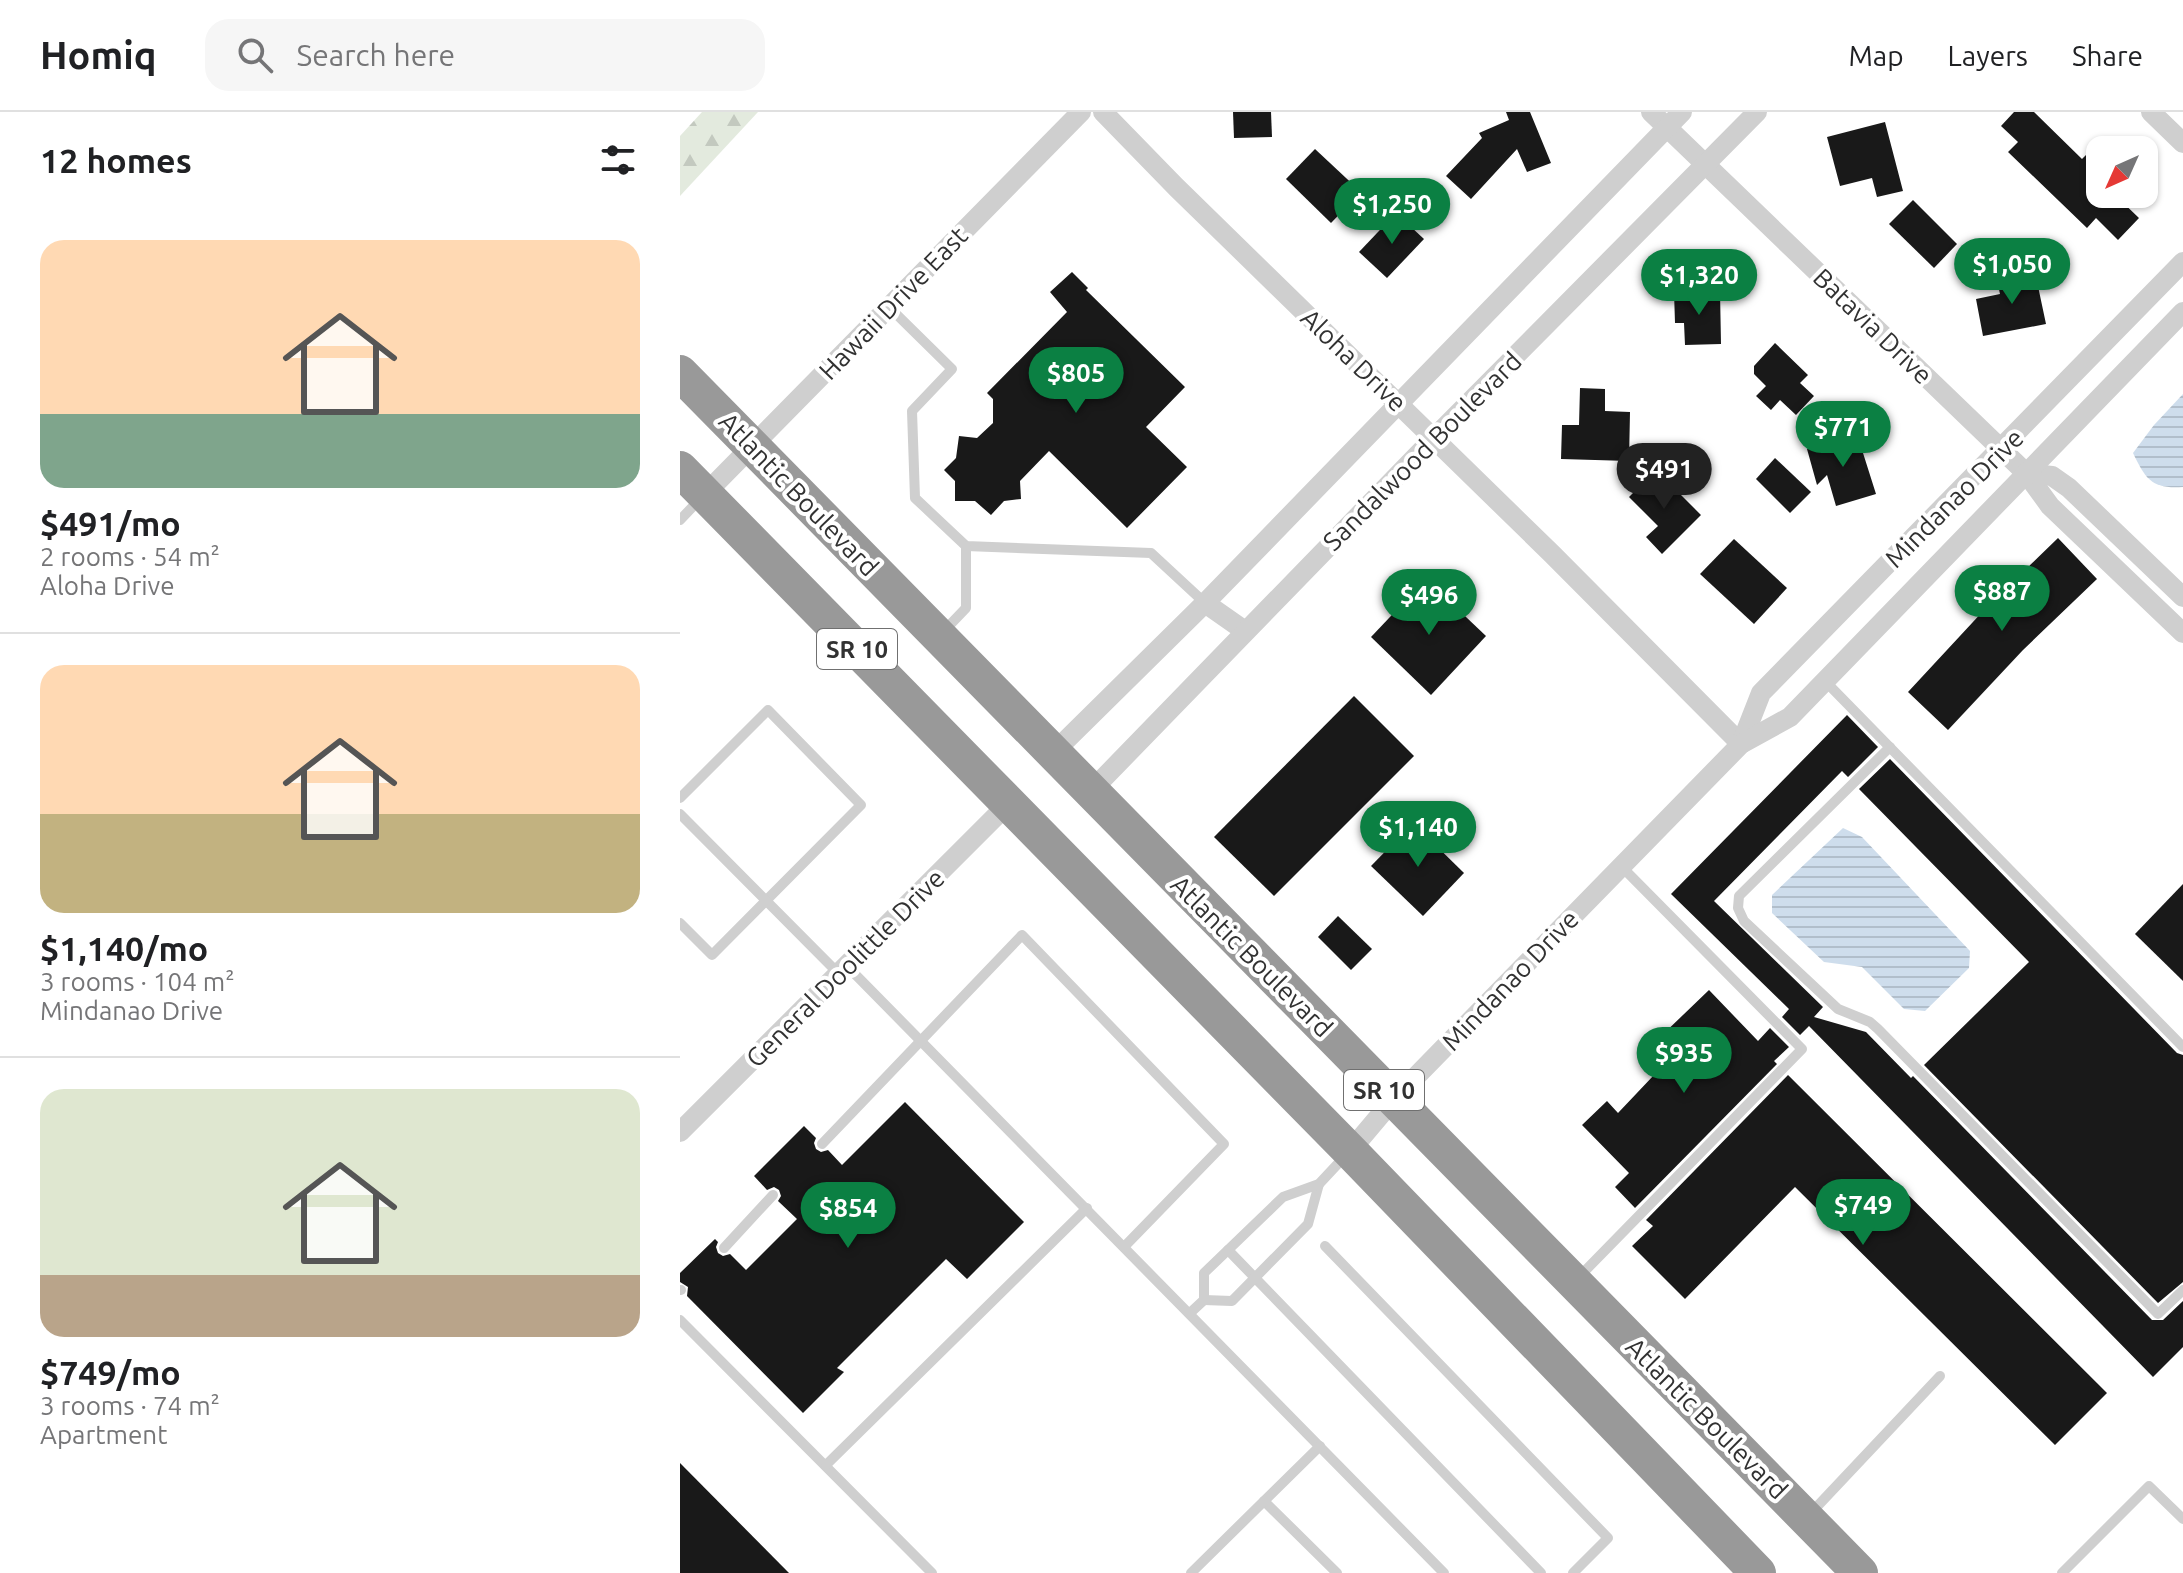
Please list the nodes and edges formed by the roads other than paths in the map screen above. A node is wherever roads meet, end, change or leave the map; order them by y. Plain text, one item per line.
1 (1081, 112) edge
2 (1103, 112) edge
3 (1651, 112) edge
4 (1682, 112) edge
5 (1757, 112) edge
6 (2151, 112) edge
7 (1667, 127) junction
8 (2183, 143) edge
9 (1705, 165) junction
10 (2183, 262) edge
11 (889, 307) junction
12 (2183, 312) edge
13 (680, 373) edge
14 (1398, 403) junction
15 (1434, 438) junction
16 (752, 446) junction
17 (2002, 450) junction
18 (680, 469) edge
19 (2026, 473) junction
20 (705, 494) junction
21 (680, 520) edge
22 (966, 546) junction
23 (2183, 597) edge
24 (1205, 603) junction
25 (1245, 631) junction
26 (2183, 633) edge
27 (939, 637) junction
28 (1825, 681) junction
29 (1741, 744) junction
30 (1890, 747) junction
31 (1053, 753) junction
32 (1090, 792) junction
33 (680, 798) edge
34 (1008, 804) junction
35 (680, 814) edge
36 (1621, 866) junction
37 (766, 901) junction
38 (680, 923) edge
39 (843, 970) junction
40 (922, 1041) junction
41 (2183, 1047) edge
42 (1393, 1100) junction
43 (680, 1132) edge
44 (822, 1144) dead end
45 (1350, 1151) junction
46 (1319, 1184) junction
47 (773, 1195) dead end
48 (1087, 1208) junction
49 (1325, 1246) dead end
50 (1124, 1247) junction
51 (724, 1248) dead end
52 (1228, 1250) junction
53 (1255, 1278) junction
54 (1572, 1283) junction
55 (2183, 1290) edge
56 (1204, 1300) junction
57 (1190, 1313) junction
58 (680, 1320) edge
59 (1940, 1376) dead end
60 (1320, 1446) junction
61 (826, 1465) junction
62 (1264, 1501) junction
63 (1806, 1519) junction
64 (2183, 1519) edge
65 (932, 1573) edge
66 (1191, 1573) edge
67 (1337, 1573) edge
68 (1444, 1573) edge
69 (1541, 1573) edge
70 (1573, 1573) edge
71 (1758, 1573) edge
72 (1860, 1573) edge
73 (2062, 1573) edge

1 - 11 street, Hawaii Drive East
2 - 14 street, Aloha Drive
3 - 7 street, Batavia Drive
4 - 7 street, Sandalwood Boulevard
5 - 9 street, Sandalwood Boulevard
6 - 8 street
7 - 9 street, Batavia Drive
7 - 14 street, Sandalwood Boulevard
9 - 15 street, Sandalwood Boulevard
9 - 17 street, Batavia Drive
10 - 17 street, Mindanao Drive
11 - 16 street, Hawaii Drive East
11 - 22 lane
12 - 19 street, Mindanao Drive
13 - 16 highway, Atlantic Boulevard / SR 10
14 - 15 street, Aloha Drive
14 - 24 street, Sandalwood Boulevard
15 - 25 street, Sandalwood Boulevard
15 - 29 street, Aloha Drive
16 - 20 street, Hawaii Drive East
16 - 27 highway, Atlantic Boulevard / SR 10
17 - 19 street, Batavia Drive
17 - 29 street, Mindanao Drive
18 - 20 highway, SR 10
19 - 23 street
19 - 26 street, Batavia Drive
19 - 28 street, Mindanao Drive
20 - 21 lane
20 - 34 highway, SR 10
22 - 24 lane
22 - 27 lane
24 - 25 street
24 - 31 street, Sandalwood Boulevard
25 - 32 street, Sandalwood Boulevard
27 - 31 highway, Atlantic Boulevard / SR 10
28 - 29 street, Mindanao Drive
28 - 30 lane
29 - 36 street, Mindanao Drive
30 - 41 lane
30 - 55 lane
31 - 32 highway, Atlantic Boulevard / SR 10
32 - 42 highway, Atlantic Boulevard / SR 10
33 - 37 lane
34 - 39 street, General Doolittle Drive
34 - 45 highway, SR 10
35 - 37 lane
36 - 42 street, Mindanao Drive
36 - 54 lane
37 - 38 lane
37 - 39 lane
39 - 40 lane
39 - 43 street, General Doolittle Drive
40 - 44 lane
40 - 48 lane
40 - 50 lane
42 - 45 street, Mindanao Drive
42 - 54 highway, Atlantic Boulevard / SR 10
45 - 46 lane
45 - 71 highway, SR 10
46 - 52 lane
46 - 53 lane
47 - 51 lane
48 - 50 lane
48 - 61 lane
49 - 70 lane
50 - 57 lane
52 - 53 lane
52 - 56 lane
53 - 56 lane
53 - 69 lane
54 - 63 highway, Atlantic Boulevard / SR 10
56 - 57 lane
57 - 60 lane
58 - 61 lane
59 - 63 lane
60 - 62 lane
60 - 68 lane
61 - 65 lane
62 - 66 lane
62 - 67 lane
63 - 72 highway, Atlantic Boulevard / SR 10
64 - 73 lane

